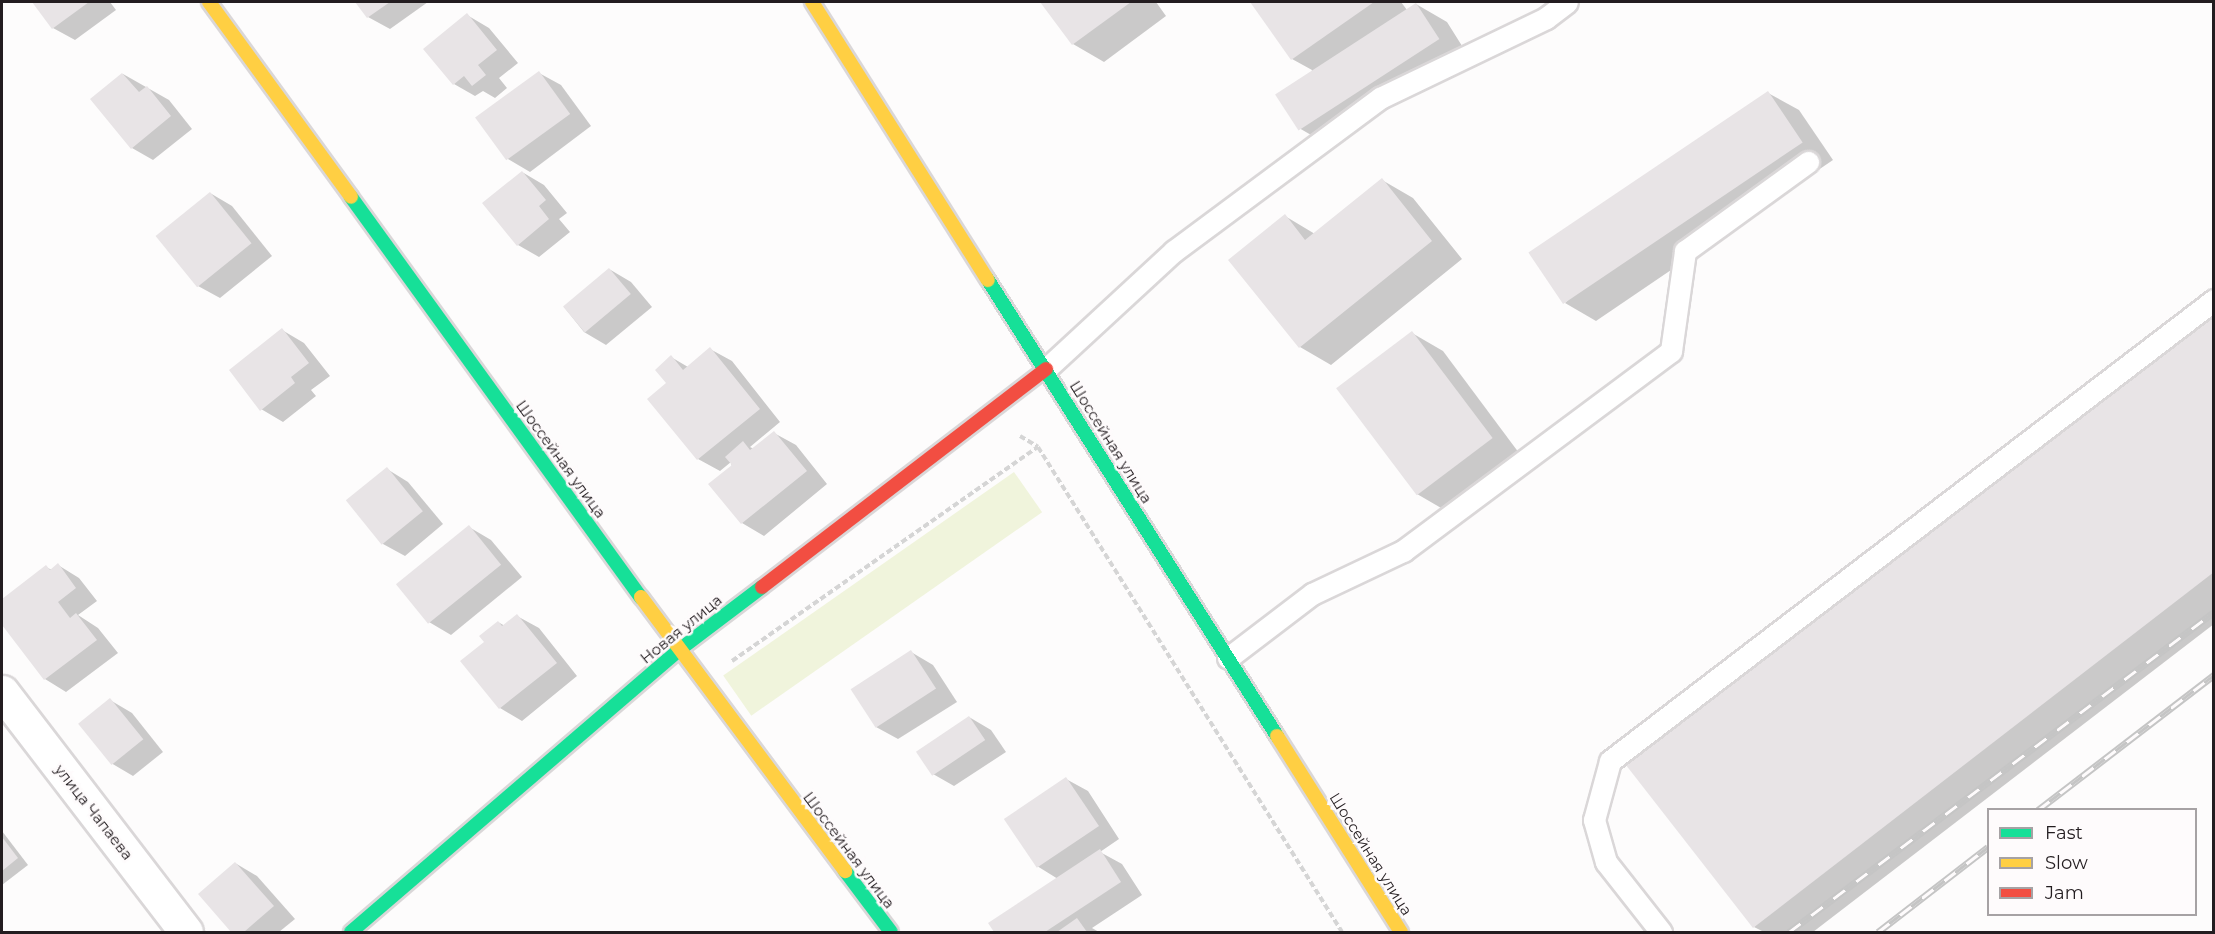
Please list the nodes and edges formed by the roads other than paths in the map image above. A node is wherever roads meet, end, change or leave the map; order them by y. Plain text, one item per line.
1 (209, 2) edge
2 (812, 2) edge
3 (1568, 2) edge
4 (1808, 162) dead end
5 (2214, 300) edge
6 (1046, 369) junction
7 (679, 650) junction
8 (1228, 658) junction
9 (2, 692) edge
10 (186, 933) edge
11 (351, 933) edge
12 (891, 933) edge
13 (1401, 933) edge
14 (1661, 933) edge

1 - 7 street, Шоссейная улица
2 - 6 street, Шоссейная улица
3 - 6 lane
4 - 8 lane
5 - 14 lane
6 - 7 street, Новая улица
6 - 8 street, Шоссейная улица
7 - 11 street, Новая улица
7 - 12 street, Шоссейная улица
8 - 13 street, Шоссейная улица
9 - 10 street, улица Чапаева

